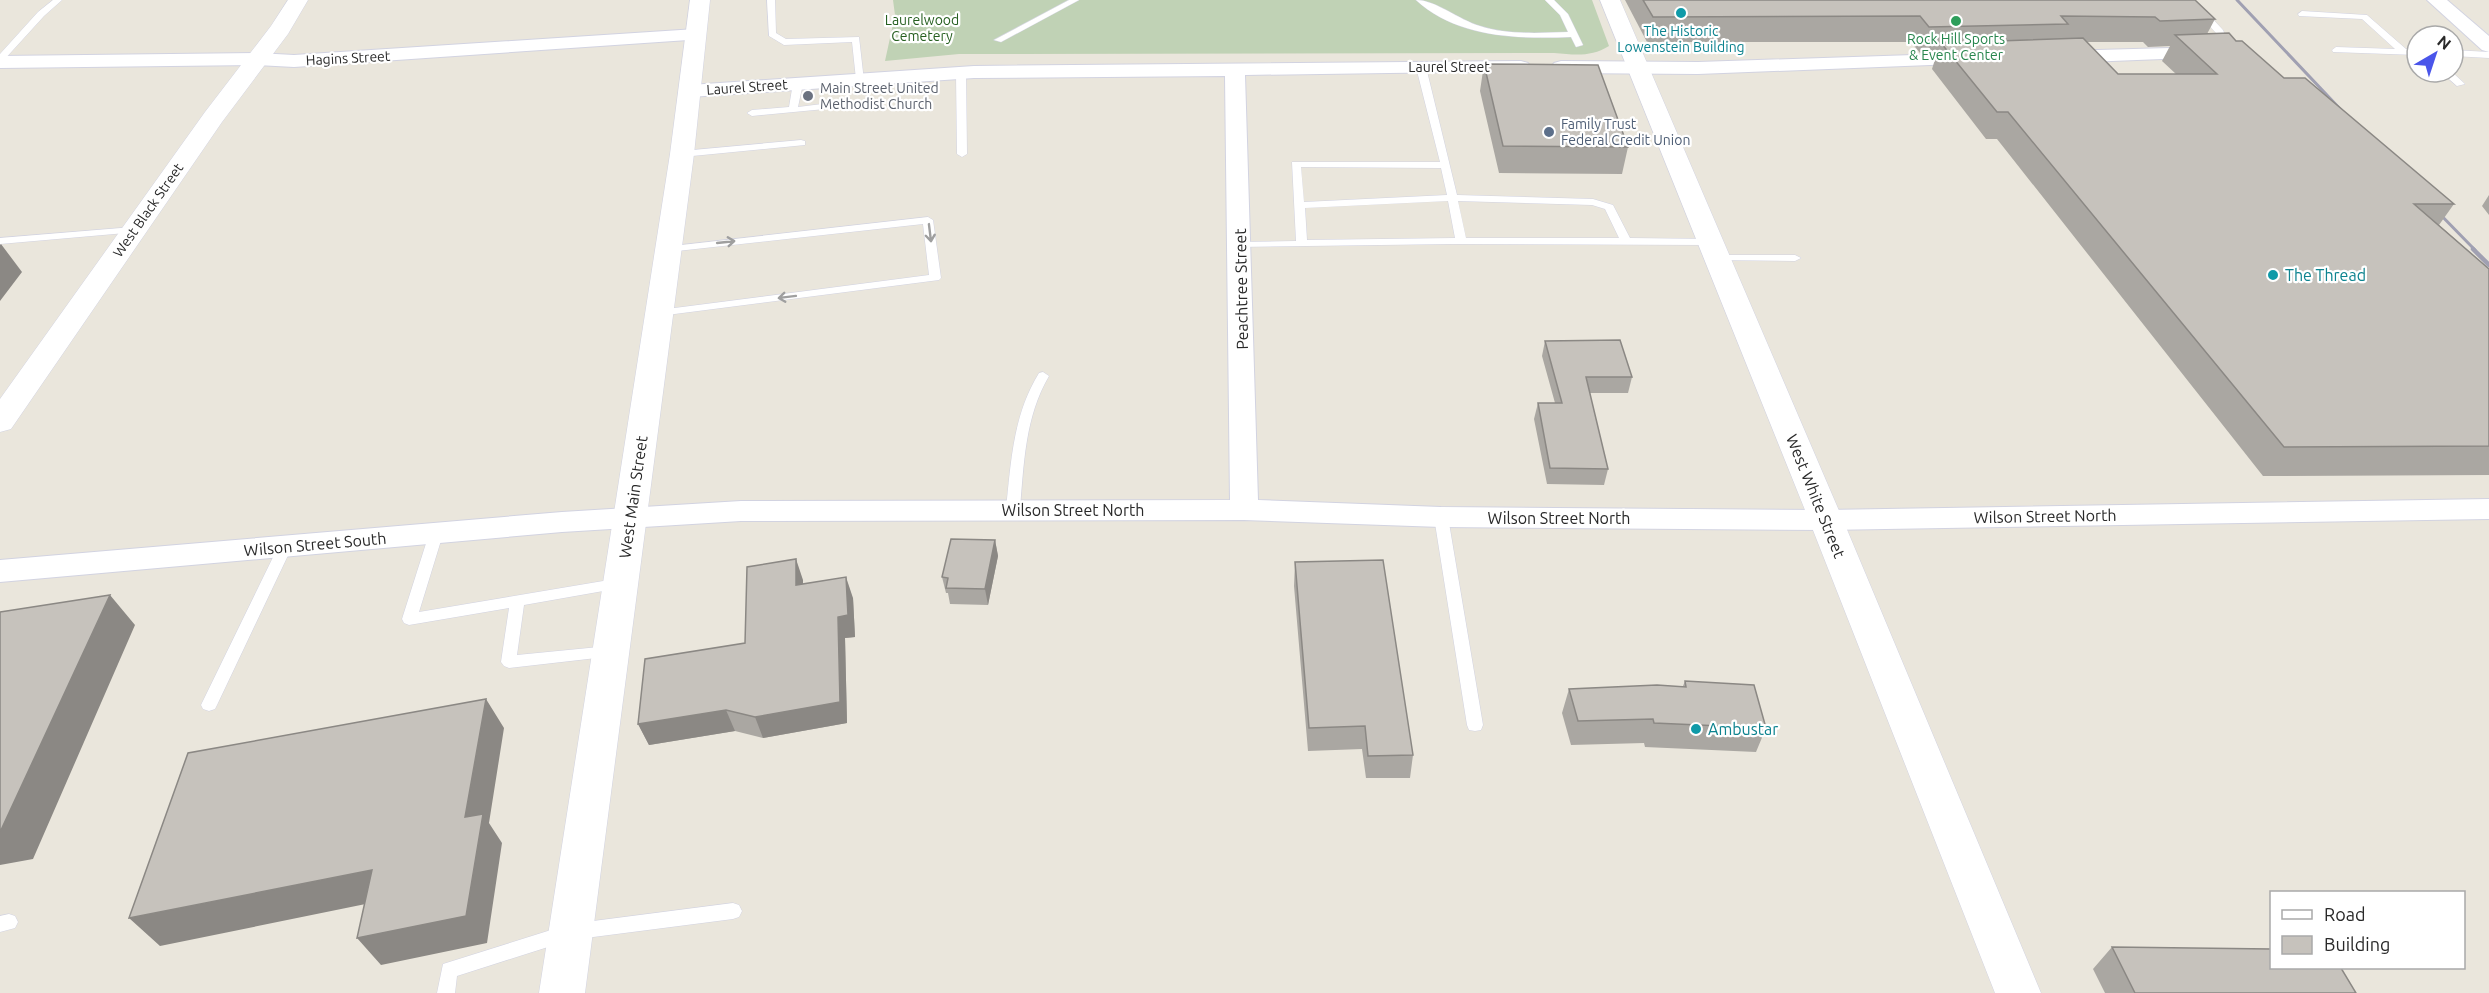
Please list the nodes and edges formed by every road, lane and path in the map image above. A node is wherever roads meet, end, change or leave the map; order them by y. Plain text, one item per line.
1 (58, 0) edge
2 (298, 0) edge
3 (700, 0) edge
4 (771, 0) edge
5 (1075, 0) edge
6 (1419, 0) edge
7 (1549, 0) edge
8 (1610, 0) edge
9 (2190, 0) edge
10 (2436, 0) edge
11 (2302, 14) dead end
12 (1575, 34) junction
13 (696, 35) junction
14 (998, 40) dead end
15 (2485, 40) edge
16 (1579, 45) dead end
17 (2337, 50) dead end
18 (2403, 51) joint
19 (2209, 53) joint
20 (2465, 54) edge
21 (2489, 55) edge
22 (2045, 57) edge
23 (1998, 58) edge
24 (257, 59) junction
25 (0, 61) edge
26 (1421, 67) junction
27 (1234, 68) junction
28 (1636, 68) junction
29 (961, 73) junction
30 (861, 79) junction
31 (798, 83) junction
32 (690, 91) junction
33 (822, 108) dead end
34 (793, 110) junction
35 (752, 113) dead end
36 (801, 143) dead end
37 (682, 154) junction
38 (962, 154) dead end
39 (1446, 165) junction
40 (1452, 198) junction
41 (1300, 205) junction
42 (134, 230) junction
43 (0, 241) edge
44 (1461, 242) junction
45 (1626, 242) junction
46 (1302, 243) junction
47 (1240, 245) junction
48 (668, 249) junction
49 (1715, 250) junction
50 (1795, 258) dead end
51 (659, 313) junction
52 (1043, 376) dead end
53 (0, 422) edge
54 (1014, 509) junction
55 (2489, 509) edge
56 (1244, 510) junction
57 (1441, 517) junction
58 (630, 518) junction
59 (1826, 520) junction
60 (436, 534) junction
61 (285, 547) junction
62 (0, 571) edge
63 (622, 583) junction
64 (517, 600) junction
65 (612, 651) junction
66 (209, 705) dead end
67 (1475, 725) dead end
68 (733, 911) dead end
69 (570, 932) junction
70 (446, 993) edge
71 (562, 993) edge
72 (2018, 993) edge

1 - 25 lane
2 - 24 street, West Black Street
3 - 13 street, West Main Street
4 - 30 lane
5 - 14 lane
6 - 12 lane
7 - 12 lane
8 - 28 street, West White Street
9 - 19 lane
10 - 15 street
11 - 18 lane
12 - 16 lane
13 - 24 street, Hagins Street
13 - 32 street, West Main Street
17 - 18 lane
19 - 22 street
20 - 21 lane
23 - 28 street, Laurel Street
24 - 25 street, Hagins Street
24 - 42 street, West Black Street
26 - 27 street, Laurel Street
26 - 28 street, Laurel Street
26 - 39 lane
27 - 29 street, Laurel Street
27 - 47 street, Peachtree Street
28 - 49 street, West White Street
29 - 30 street, Laurel Street
29 - 38 lane
30 - 31 street, Laurel Street
31 - 32 street, Laurel Street
31 - 34 lane
32 - 37 street, West Main Street
33 - 34 lane
34 - 35 lane
36 - 37 lane
37 - 48 street, West Main Street
39 - 40 lane
39 - 41 lane
40 - 41 lane
40 - 44 lane
40 - 45 lane
41 - 46 lane
42 - 43 lane
42 - 53 street, West Black Street
44 - 45 lane
44 - 46 lane
45 - 49 lane
46 - 47 lane
47 - 56 street, Peachtree Street
48 - 51 street, West Main Street
48 -> 51 lane
49 - 50 lane
49 - 59 street, West White Street
51 - 58 street, West Main Street
52 - 54 lane
54 - 56 street, Wilson Street North
54 - 58 street, Wilson Street North
55 - 59 street, Wilson Street North
56 - 57 street, Wilson Street North
57 - 59 street, Wilson Street North
57 - 67 lane
58 - 60 street, Wilson Street South
58 - 63 street, West Main Street
59 - 72 street, West White Street
60 - 61 street, Wilson Street South
60 - 64 lane
61 - 62 street, Wilson Street South
61 - 66 lane
63 - 64 lane
63 - 65 street, West Main Street
64 - 65 lane
65 - 69 street, West Main Street
68 - 69 lane
69 - 70 lane
69 - 71 street, West Main Street

